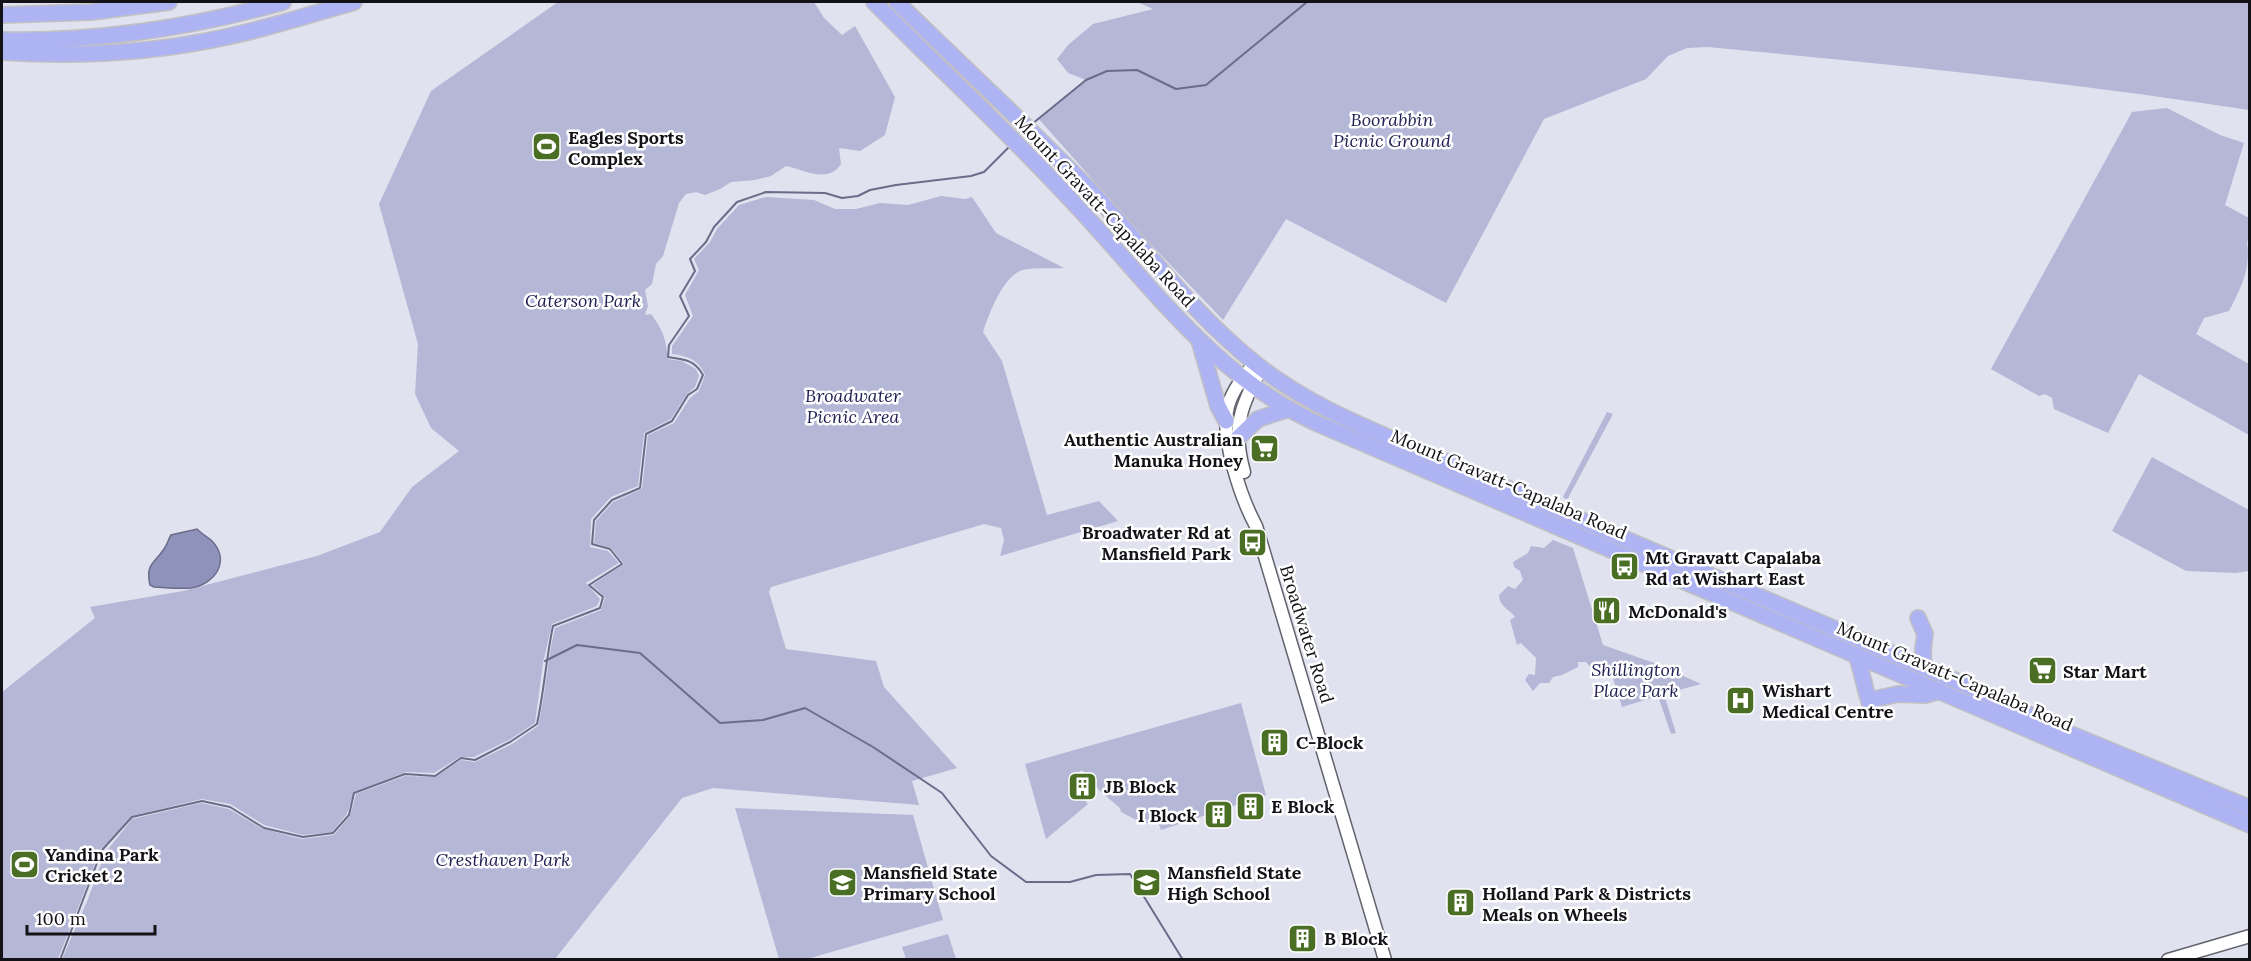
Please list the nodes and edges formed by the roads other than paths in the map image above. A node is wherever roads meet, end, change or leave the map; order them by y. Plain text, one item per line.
1 (169, 2) edge
2 (283, 2) edge
3 (354, 2) edge
4 (874, 2) edge
5 (897, 2) edge
6 (2, 15) edge
7 (2, 40) edge
8 (2, 52) edge
9 (1199, 339) junction
10 (1258, 366) junction
11 (1247, 382) junction
12 (1289, 409) junction
13 (1226, 421) junction
14 (1238, 438) junction
15 (1256, 526) junction
16 (1918, 618) dead end
17 (1856, 655) junction
18 (1924, 668) junction
19 (1940, 691) junction
20 (2250, 808) edge
21 (2250, 825) edge
22 (2249, 936) edge
23 (1385, 960) edge
24 (2168, 960) edge

1 - 6 highway
2 - 7 highway
3 - 8 highway
4 - 9 highway, Mount Gravatt-Capalaba Road
5 - 10 highway, Mount Gravatt-Capalaba Road
9 - 11 highway, Mount Gravatt-Capalaba Road
9 - 13 highway
10 - 11 main road, Broadwater Road
10 - 18 highway, Mount Gravatt-Capalaba Road
11 - 12 highway, Mount Gravatt-Capalaba Road
11 - 13 main road, Broadwater Road
11 - 14 main road, Broadwater Road
12 - 14 highway
12 - 17 highway, Mount Gravatt-Capalaba Road
13 - 15 main road, Broadwater Road
14 - 15 main road, Broadwater Road
15 - 23 main road, Broadwater Road
16 - 18 highway
17 - 19 highway, Mount Gravatt-Capalaba Road
17 - 19 highway
18 - 20 highway, Mount Gravatt-Capalaba Road
19 - 21 highway, Mount Gravatt-Capalaba Road
22 - 24 main road

